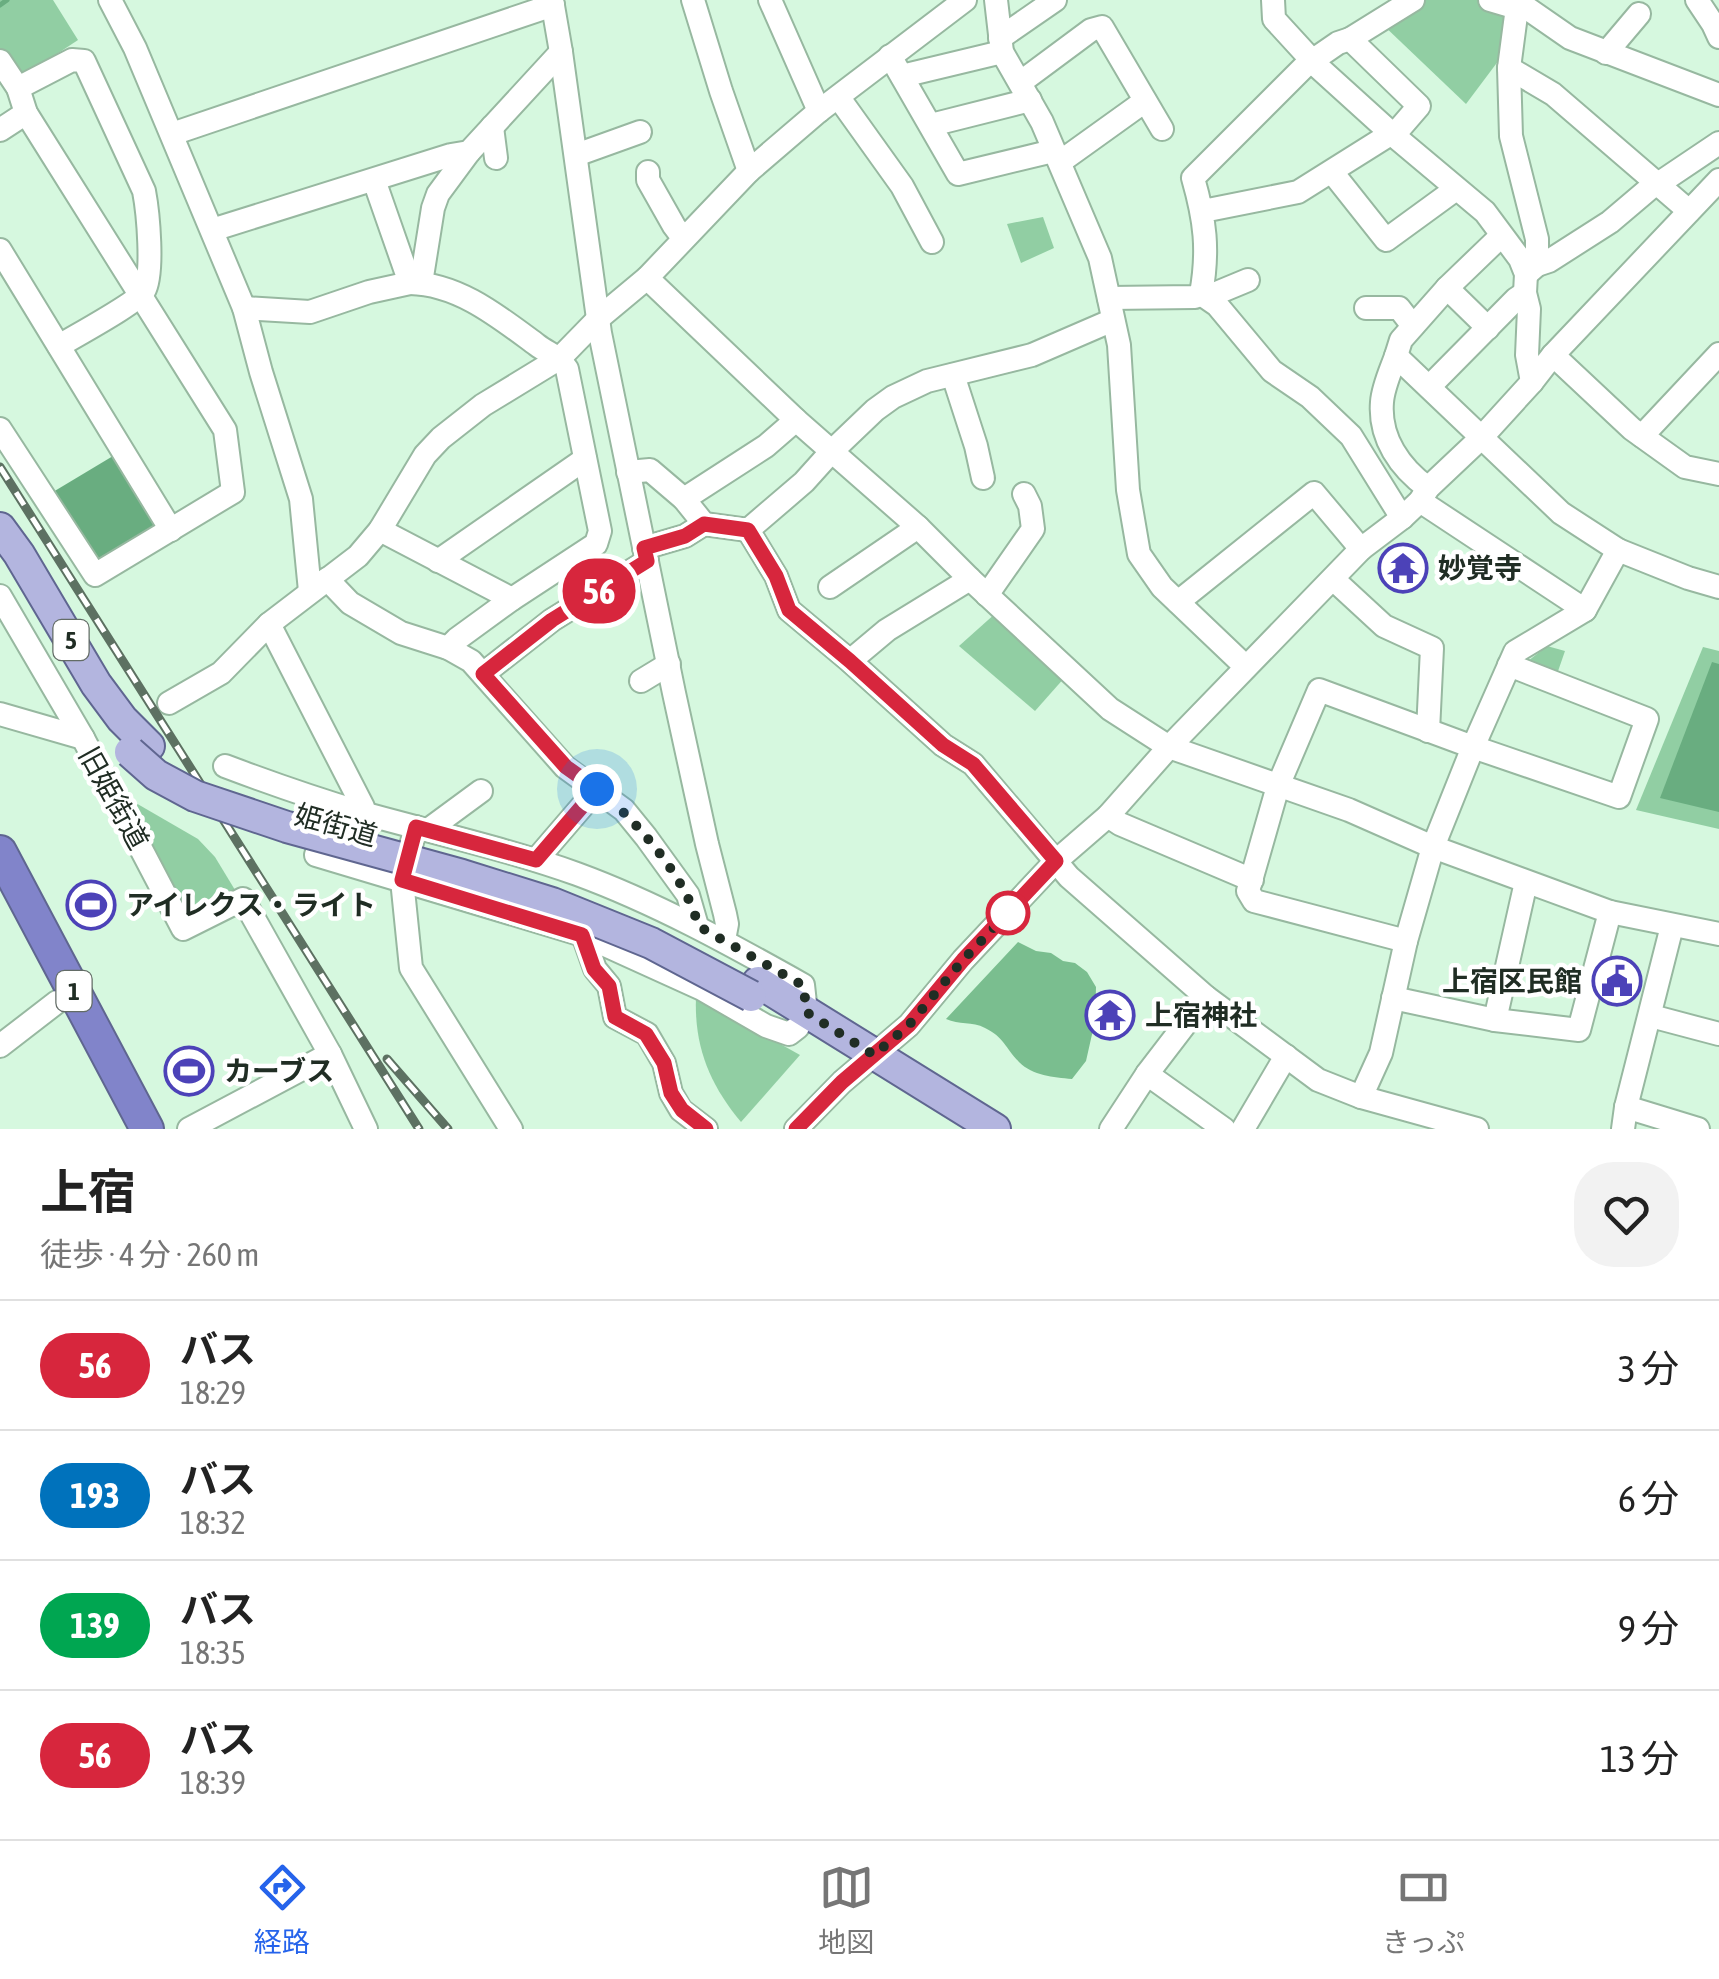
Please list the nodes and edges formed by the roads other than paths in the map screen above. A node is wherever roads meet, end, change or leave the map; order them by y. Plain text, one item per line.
1 (110, 0) edge
2 (693, 0) edge
3 (770, 0) edge
4 (965, 0) edge
5 (996, 0) edge
6 (1055, 0) edge
7 (1273, 0) edge
8 (1412, 0) edge
9 (1490, 0) edge
10 (1696, 0) edge
11 (552, 2) edge
12 (1517, 4) edge
13 (1639, 14) dead end
14 (1719, 37) edge
15 (1350, 39) junction
16 (1001, 45) junction
17 (561, 52) junction
18 (1606, 53) junction
19 (0, 60) edge
20 (1313, 60) junction
21 (896, 66) junction
22 (1509, 68) junction
23 (18, 88) junction
24 (1025, 91) junction
25 (1719, 95) edge
26 (839, 98) junction
27 (1146, 101) junction
28 (820, 112) junction
29 (26, 113) junction
30 (930, 125) junction
31 (492, 127) junction
32 (1162, 129) dead end
33 (0, 130) edge
34 (640, 132) dead end
35 (172, 134) junction
36 (1392, 134) junction
37 (1719, 143) edge
38 (470, 152) junction
39 (576, 155) junction
40 (1057, 157) junction
41 (496, 158) dead end
42 (750, 171) junction
43 (648, 172) dead end
44 (1332, 172) junction
45 (374, 180) junction
46 (1719, 180) edge
47 (1657, 184) junction
48 (1456, 189) junction
49 (1202, 210) junction
50 (1689, 211) junction
51 (212, 230) junction
52 (1501, 236) junction
53 (683, 238) junction
54 (932, 242) dead end
55 (0, 250) edge
56 (647, 278) junction
57 (1529, 278) junction
58 (1248, 280) dead end
59 (416, 283) junction
60 (1448, 288) junction
61 (1204, 295) junction
62 (142, 296) junction
63 (244, 308) junction
64 (1366, 308) dead end
65 (1111, 309) junction
66 (599, 318) junction
67 (1413, 326) junction
68 (1488, 328) junction
69 (59, 346) junction
70 (1719, 354) edge
71 (1396, 356) junction
72 (1553, 356) junction
73 (560, 358) junction
74 (953, 375) junction
75 (1532, 382) junction
76 (1428, 387) junction
77 (796, 420) junction
78 (0, 429) edge
79 (1642, 436) junction
80 (1481, 438) junction
81 (831, 452) junction
82 (585, 459) junction
83 (628, 472) junction
84 (1719, 474) edge
85 (983, 478) dead end
86 (1024, 494) dead end
87 (1424, 494) junction
88 (684, 498) junction
89 (1402, 518) junction
90 (704, 524) junction
91 (918, 527) junction
92 (0, 528) edge
93 (170, 530) junction
94 (380, 530) junction
95 (748, 530) junction
96 (1361, 550) junction
97 (1618, 550) junction
98 (646, 555) junction
99 (0, 557) edge
100 (438, 561) junction
101 (970, 578) junction
102 (1333, 578) junction
103 (318, 585) junction
104 (830, 587) dead end
105 (1719, 587) edge
106 (988, 595) junction
107 (0, 596) edge
108 (512, 599) junction
109 (1178, 602) junction
110 (1585, 610) junction
111 (269, 624) junction
112 (448, 648) junction
113 (850, 661) junction
114 (668, 664) junction
115 (1509, 665) junction
116 (1246, 668) junction
117 (483, 674) junction
118 (641, 681) dead end
119 (169, 704) dead end
120 (0, 714) edge
121 (1428, 731) junction
122 (83, 738) junction
123 (1169, 747) junction
124 (1472, 748) junction
125 (225, 766) dead end
126 (1278, 786) junction
127 (597, 789) junction
128 (481, 791) dead end
129 (362, 812) junction
130 (1108, 816) junction
131 (422, 829) junction
132 (1434, 847) junction
133 (0, 852) edge
134 (316, 855) dead end
135 (536, 860) junction
136 (1056, 861) junction
137 (348, 865) junction
138 (402, 880) junction
139 (1252, 880) junction
140 (1526, 882) junction
141 (0, 892) edge
142 (1610, 912) junction
143 (698, 926) junction
144 (1672, 926) junction
145 (1719, 934) edge
146 (582, 935) junction
147 (724, 940) junction
148 (1406, 941) junction
149 (755, 989) junction
150 (1206, 997) junction
151 (1393, 998) junction
152 (58, 1002) junction
153 (1650, 1016) junction
154 (802, 1020) junction
155 (1495, 1020) junction
156 (1719, 1034) edge
157 (0, 1046) edge
158 (330, 1054) junction
159 (874, 1055) junction
160 (1286, 1056) junction
161 (1147, 1074) junction
162 (1362, 1098) junction
163 (1624, 1118) edge
164 (221, 1121) edge
165 (122, 1129) edge
166 (147, 1129) edge
167 (188, 1129) edge
168 (366, 1129) edge
169 (511, 1129) edge
170 (706, 1129) edge
171 (796, 1129) edge
172 (995, 1129) edge
173 (1112, 1129) edge
174 (1224, 1129) edge
175 (1243, 1129) edge
176 (1477, 1129) edge
177 (1698, 1129) edge

1 - 35 street
2 - 42 street
3 - 28 street
4 - 21 street
5 - 16 street
6 - 16 street
7 - 20 street
8 - 15 street
9 - 12 street
10 - 14 street
11 - 17 street
11 - 35 street
12 - 18 street
12 - 22 street
13 - 18 street
15 - 20 street
15 - 36 street
16 - 21 street
16 - 24 street
17 - 31 street
17 - 39 street
18 - 25 street
19 - 23 street
20 - 36 street
20 - 49 street
21 - 26 street
21 - 30 street
22 - 47 street
22 - 57 street
23 - 29 street
23 - 62 street
24 - 27 street
24 - 30 street
24 - 40 street
26 - 28 street
26 - 54 street
27 - 32 street
27 - 40 street
28 - 42 street
29 - 33 street
29 - 62 street
30 - 40 street
31 - 38 street
31 - 41 street
34 - 39 street
35 - 51 street
36 - 44 street
36 - 48 street
37 - 47 street
38 - 45 street
38 - 59 street
39 - 66 street
40 - 65 street
42 - 53 street
43 - 53 street
44 - 48 street
44 - 49 street
45 - 51 street
45 - 59 street
46 - 50 street
47 - 50 street
47 - 57 street
48 - 52 street
49 - 61 street
50 - 72 street
51 - 63 street
52 - 57 street
52 - 60 street
53 - 56 street
55 - 69 street
56 - 66 street
56 - 77 street
57 - 68 street
57 - 75 street
58 - 61 street
59 - 63 street
59 - 73 street
60 - 67 street
60 - 68 street
61 - 65 street
61 - 89 street
62 - 69 street
62 - 93 street
63 - 103 street
64 - 67 street
65 - 74 street
65 - 109 street
66 - 73 street
66 - 83 street
67 - 71 street
68 - 76 street
69 - 93 street
70 - 79 street
71 - 76 street
71 - 87 street
72 - 75 street
72 - 79 street
73 - 82 street
73 - 94 street
74 - 81 street
74 - 85 street
75 - 80 street
76 - 80 street
77 - 81 street
77 - 88 street
78 - 93 street
79 - 84 street
80 - 87 street
80 - 97 street
81 - 91 street
81 - 95 street
82 - 100 street
82 - 108 street
83 - 88 street
83 - 98 street
86 - 106 street
87 - 89 street
87 - 110 street
88 - 90 street
89 - 96 street
90 - 95 street
90 - 98 street
91 - 101 street
91 - 104 street
92 - 149 main road, 姫街道 / 5
94 - 100 street
94 - 103 street
95 - 113 street
96 - 102 street
96 - 109 street
97 - 105 street
97 - 110 street
98 - 114 street
98 - 117 street
99 - 149 main road, 姫街道 / 5, bridge
100 - 108 street
101 - 106 street
101 - 113 street
102 - 116 street
102 - 121 street
103 - 111 street
103 - 112 street
106 - 123 street
107 - 122 street
108 - 112 street
109 - 116 street
110 - 115 street
111 - 119 street
111 - 129 street
112 - 117 street
113 - 136 street
114 - 118 street
114 - 147 street
115 - 124 street
115 - 124 street
116 - 123 street
117 - 127 street
120 - 122 street, 旧姫街道
121 - 124 street
121 - 126 street
122 - 158 street, 旧姫街道
123 - 126 street
123 - 130 street
124 - 132 street
125 - 129 street
126 - 132 street
126 - 139 street
127 - 135 street
127 - 143 street
128 - 131 street
129 - 131 street
129 - 137 street
130 - 136 street
130 - 139 street
131 - 135 street
131 - 138 street
132 - 140 street
132 - 148 street
133 - 166 highway, 1
134 - 137 street
135 - 143 street
136 - 150 street
136 - 159 street
137 - 138 street
138 - 146 street
138 - 169 street
139 - 148 street
140 - 142 street
140 - 155 street
141 - 152 highway, 1
142 - 144 street
142 - 155 street
143 - 147 street
144 - 145 street
144 - 153 street
146 - 154 street
146 - 170 street
147 - 154 street
148 - 151 street
149 - 154 main road, 姫街道 / 5
150 - 160 street
150 - 161 street
151 - 155 street
151 - 162 street
152 - 157 street
152 - 165 highway, 1
153 - 156 street
153 - 163 street
154 - 159 main road, 姫街道 / 5
158 - 164 street
158 - 168 street
159 - 171 street
159 - 172 main road, 姫街道 / 5
160 - 162 street
160 - 175 street
161 - 173 street
161 - 174 street
162 - 176 street
163 - 177 street
164 - 167 street

